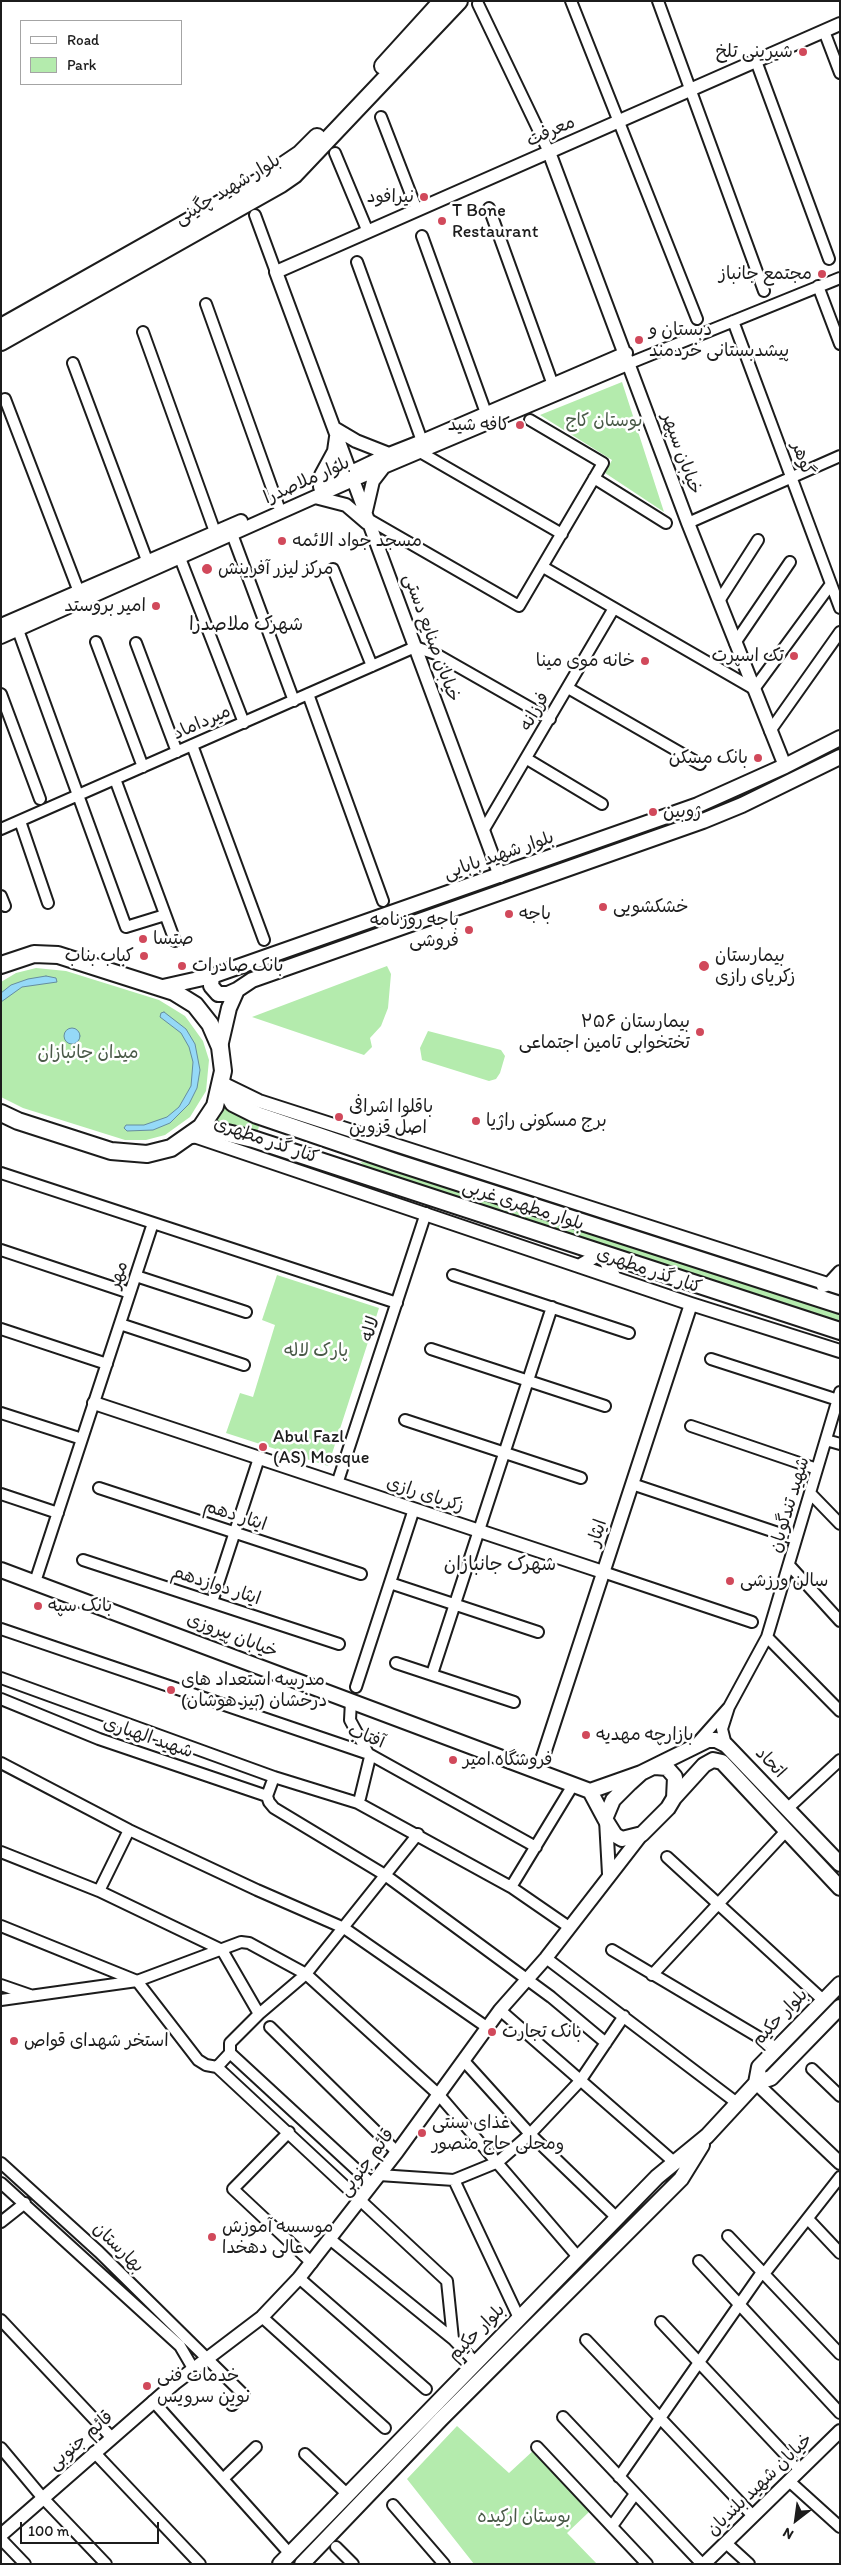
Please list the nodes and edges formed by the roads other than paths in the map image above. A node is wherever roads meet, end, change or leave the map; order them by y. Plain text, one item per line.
1 (442, 1) edge
2 (459, 1) edge
3 (571, 1) edge
4 (658, 1) edge
5 (478, 4) dead end
6 (840, 24) edge
7 (824, 31) junction
8 (756, 61) junction
9 (840, 72) edge
10 (691, 90) junction
11 (381, 116) dead end
12 (618, 122) junction
13 (549, 152) junction
14 (335, 153) dead end
15 (489, 208) dead end
16 (417, 210) junction
17 (255, 216) dead end
18 (368, 232) junction
19 (422, 236) dead end
20 (829, 259) dead end
21 (357, 262) dead end
22 (276, 272) junction
23 (840, 278) edge
24 (818, 286) junction
25 (764, 291) dead end
26 (206, 304) dead end
27 (697, 319) dead end
28 (733, 321) junction
29 (1, 327) edge
30 (143, 332) dead end
31 (1, 342) edge
32 (840, 344) edge
33 (628, 358) junction
34 (73, 363) dead end
35 (553, 385) junction
36 (5, 399) dead end
37 (486, 413) junction
38 (530, 420) dead end
39 (335, 430) junction
40 (421, 447) junction
41 (389, 454) junction
42 (840, 456) edge
43 (385, 467) junction
44 (352, 475) junction
45 (594, 478) junction
46 (791, 478) junction
47 (318, 492) junction
48 (278, 505) junction
49 (368, 520) junction
50 (666, 522) dead end
51 (688, 523) junction
52 (215, 532) junction
53 (232, 534) junction
54 (562, 534) junction
55 (758, 540) dead end
56 (180, 558) junction
57 (790, 562) dead end
58 (148, 563) junction
59 (543, 567) junction
60 (333, 569) dead end
61 (831, 584) junction
62 (81, 597) junction
63 (719, 601) junction
64 (614, 608) junction
65 (840, 608) edge
66 (1, 625) edge
67 (18, 630) junction
68 (840, 632) edge
69 (1, 637) edge
70 (96, 642) dead end
71 (136, 642) dead end
72 (735, 643) junction
73 (415, 647) junction
74 (372, 666) junction
75 (568, 688) junction
76 (754, 689) junction
77 (1, 694) edge
78 (308, 694) junction
79 (294, 701) junction
80 (550, 719) junction
81 (244, 722) junction
82 (770, 731) junction
83 (840, 738) edge
84 (192, 746) junction
85 (177, 752) junction
86 (840, 757) edge
87 (527, 759) junction
88 (700, 764) dead end
89 (785, 766) junction
90 (143, 767) junction
91 (115, 779) junction
92 (79, 795) junction
93 (40, 799) dead end
94 (602, 804) dead end
95 (20, 821) junction
96 (1, 829) edge
97 (483, 830) junction
98 (500, 876) junction
99 (382, 901) dead end
100 (48, 903) dead end
101 (165, 915) junction
102 (264, 940) dead end
103 (175, 941) dead end
104 (1, 965) edge
105 (212, 976) junction
106 (163, 987) junction
107 (237, 990) junction
108 (220, 1047) junction
109 (222, 1083) junction
110 (1, 1113) edge
111 (18, 1121) junction
112 (1, 1122) edge
113 (285, 1125) junction
114 (192, 1135) junction
115 (277, 1147) junction
116 (1, 1172) edge
117 (426, 1213) junction
118 (153, 1222) junction
119 (1, 1250) edge
120 (601, 1253) junction
121 (579, 1266) junction
122 (840, 1272) edge
123 (453, 1274) dead end
124 (136, 1276) junction
125 (615, 1278) junction
126 (834, 1286) edge
127 (799, 1292) junction
128 (130, 1293) junction
129 (396, 1303) junction
130 (691, 1304) junction
131 (840, 1306) edge
132 (552, 1307) junction
133 (246, 1312) dead end
134 (120, 1324) junction
135 (1, 1329) edge
136 (840, 1331) edge
137 (629, 1333) dead end
138 (431, 1349) dead end
139 (840, 1352) edge
140 (711, 1359) dead end
141 (107, 1364) junction
142 (244, 1365) dead end
143 (528, 1381) junction
144 (839, 1396) edge
145 (94, 1403) junction
146 (605, 1406) dead end
147 (1, 1413) edge
148 (405, 1420) dead end
149 (691, 1426) dead end
150 (82, 1439) junction
151 (826, 1440) junction
152 (840, 1444) edge
153 (505, 1452) junction
154 (259, 1458) junction
155 (817, 1469) junction
156 (581, 1478) dead end
157 (337, 1484) junction
158 (632, 1484) junction
159 (99, 1488) dead end
160 (810, 1492) junction
161 (1, 1494) edge
162 (414, 1509) junction
163 (58, 1513) junction
164 (840, 1524) edge
165 (479, 1531) junction
166 (235, 1532) junction
167 (796, 1540) junction
168 (82, 1560) dead end
169 (789, 1565) junction
170 (1, 1570) edge
171 (604, 1572) junction
172 (361, 1574) dead end
173 (35, 1582) junction
174 (390, 1583) junction
175 (212, 1602) junction
176 (455, 1605) junction
177 (840, 1621) edge
178 (752, 1622) dead end
179 (1, 1629) edge
180 (538, 1632) dead end
181 (767, 1637) junction
182 (339, 1644) dead end
183 (396, 1663) dead end
184 (432, 1674) junction
185 (1, 1678) edge
186 (356, 1688) dead end
187 (1, 1699) edge
188 (351, 1701) junction
189 (514, 1702) dead end
190 (729, 1708) junction
191 (840, 1711) edge
192 (726, 1745) junction
193 (694, 1747) junction
194 (369, 1754) junction
195 (840, 1760) edge
196 (1, 1763) edge
197 (656, 1767) junction
198 (538, 1772) junction
199 (641, 1773) junction
200 (274, 1777) junction
201 (573, 1785) junction
202 (590, 1791) junction
203 (267, 1796) junction
204 (360, 1798) dead end
205 (674, 1798) junction
206 (787, 1808) junction
207 (605, 1820) junction
208 (129, 1830) junction
209 (786, 1832) junction
210 (418, 1834) junction
211 (642, 1834) junction
212 (536, 1847) junction
213 (1, 1852) edge
214 (667, 1857) dead end
215 (840, 1864) edge
216 (609, 1874) junction
217 (385, 1875) junction
218 (512, 1887) junction
219 (840, 1888) edge
220 (99, 1891) junction
221 (718, 1904) junction
222 (1, 1926) edge
223 (569, 1927) junction
224 (344, 1928) junction
225 (222, 1950) junction
226 (612, 1950) dead end
227 (546, 1958) junction
228 (306, 1974) junction
229 (652, 1975) junction
230 (526, 1979) junction
231 (137, 1981) junction
232 (840, 1984) edge
233 (1, 1985) edge
234 (31, 1996) junction
235 (1, 2000) edge
236 (824, 2000) junction
237 (840, 2007) edge
238 (500, 2010) junction
239 (259, 2014) junction
240 (624, 2016) junction
241 (270, 2027) dead end
242 (488, 2028) junction
243 (606, 2043) junction
244 (777, 2048) junction
245 (230, 2052) junction
246 (464, 2061) junction
247 (217, 2067) junction
248 (812, 2069) dead end
249 (580, 2081) junction
250 (756, 2083) junction
251 (439, 2095) junction
252 (840, 2096) edge
253 (737, 2102) junction
254 (289, 2132) junction
255 (530, 2134) junction
256 (707, 2136) junction
257 (397, 2152) junction
258 (498, 2162) junction
259 (674, 2162) junction
260 (1, 2163) edge
261 (840, 2163) edge
262 (840, 2177) edge
263 (376, 2180) junction
264 (454, 2180) junction
265 (1, 2182) edge
266 (361, 2199) junction
267 (25, 2203) junction
268 (616, 2217) junction
269 (808, 2219) junction
270 (1, 2222) edge
271 (728, 2236) dead end
272 (331, 2240) junction
273 (840, 2253) edge
274 (578, 2257) junction
275 (699, 2261) dead end
276 (312, 2263) junction
277 (763, 2273) junction
278 (299, 2278) junction
279 (739, 2305) junction
280 (262, 2318) junction
281 (519, 2318) junction
282 (1, 2320) edge
283 (661, 2322) dead end
284 (453, 2339) junction
285 (586, 2340) dead end
286 (840, 2354) edge
287 (209, 2359) junction
288 (475, 2362) junction
289 (699, 2362) junction
290 (194, 2370) junction
291 (426, 2389) dead end
292 (153, 2401) junction
293 (232, 2405) dead end
294 (840, 2413) edge
295 (563, 2417) dead end
296 (659, 2419) junction
297 (385, 2428) dead end
298 (840, 2431) edge
299 (112, 2438) junction
300 (256, 2447) dead end
301 (537, 2447) dead end
302 (1, 2448) edge
303 (94, 2452) junction
304 (305, 2454) dead end
305 (800, 2470) junction
306 (619, 2477) junction
307 (223, 2479) junction
308 (789, 2481) junction
309 (347, 2494) junction
310 (635, 2494) junction
311 (42, 2497) junction
312 (393, 2505) dead end
313 (753, 2516) junction
314 (612, 2526) junction
315 (840, 2527) edge
316 (1, 2535) edge
317 (1, 2539) edge
318 (726, 2542) junction
319 (336, 2547) dead end
320 (290, 2554) junction
321 (25, 2564) edge
322 (106, 2564) edge
323 (200, 2564) edge
324 (280, 2564) edge
325 (302, 2564) edge
326 (353, 2564) edge
327 (444, 2564) edge
328 (648, 2564) edge
329 (703, 2564) edge
330 (749, 2564) edge

1 - 29 main road, بلوار شهید چگینی
2 - 31 main road, بلوار شهید چگینی
3 - 12 street
4 - 10 street
5 - 13 street
6 - 7 street, معرفت
7 - 8 street, معرفت
7 - 9 street
8 - 10 street, معرفت
8 - 20 street
10 - 12 street, معرفت
10 - 25 street
11 - 16 street
12 - 13 street, معرفت
12 - 27 street
13 - 16 street, معرفت
13 - 33 street, خیابان سپهر
14 - 18 street
15 - 35 street
16 - 18 street, معرفت
17 - 22 street
18 - 22 street, معرفت
19 - 37 street
21 - 40 street
22 - 39 street, خیابان صنایع دستی
23 - 24 street
24 - 28 street
24 - 32 street
26 - 48 street
28 - 33 street
28 - 46 street, گوهر
30 - 52 street
33 - 35 street, بلوار ملاصدرا
33 - 40 street, بلوار ملاصدرا
33 - 51 street, خیابان سپهر
34 - 58 street
35 - 37 street, بلوار ملاصدرا
36 - 62 street
37 - 40 street, بلوار ملاصدرا
38 - 45 street
39 - 41 street
39 - 44 street, خیابان صنایع دستی
39 - 47 street
40 - 41 street, بلوار ملاصدرا
40 - 43 street, بلوار ملاصدرا
40 - 54 street
41 - 44 street, بلوار ملاصدرا
42 - 46 street
43 - 44 street, بلوار ملاصدرا
43 - 49 street
44 - 47 street, بلوار ملاصدرا
44 - 49 street, خیابان صنایع دستی
45 - 50 street
45 - 54 street
46 - 51 street
46 - 61 street, گوهر
47 - 48 street, بلوار ملاصدرا
47 - 49 street
47 - 53 street, بلوار ملاصدرا
48 - 52 street, بلوار ملاصدرا
49 - 59 street
49 - 73 street, خیابان صنایع دستی
51 - 63 street, خیابان سپهر
52 - 58 street, بلوار ملاصدرا
53 - 56 street, بلوار ملاصدرا
53 - 79 street
54 - 59 street
55 - 63 street
56 - 62 street, بلوار ملاصدرا
56 - 81 street
57 - 72 street
58 - 62 street, بلوار ملاصدرا
59 - 64 street
60 - 74 street
61 - 65 street, گوهر
61 - 76 street
62 - 66 street, بلوار ملاصدرا
62 - 67 street, بلوار ملاصدرا
63 - 72 street, خیابان سپهر
64 - 75 street, فرزانه
64 - 76 street
67 - 69 street, بلوار ملاصدرا
67 - 92 street
68 - 82 street
70 - 90 street
71 - 85 street
72 - 76 street, خیابان سپهر
73 - 74 street, میرداماد
73 - 80 street
73 - 97 street, خیابان صنایع دستی
74 - 78 street, میرداماد
75 - 80 street, فرزانه
75 - 88 street
76 - 82 street, خیابان سپهر
77 - 93 street
78 - 79 street, میرداماد
78 - 99 street
79 - 81 street, میرداماد
80 - 87 street, فرزانه
81 - 84 street, میرداماد
82 - 89 street, خیابان سپهر
83 - 89 main road, بلوار شهید بابایی
84 - 85 street, میرداماد
84 - 102 street
85 - 90 street, میرداماد
86 - 107 main road, بلوار شهید بابایی
87 - 94 street
87 - 97 street, فرزانه
89 - 98 main road, بلوار شهید بابایی
90 - 91 street, میرداماد
91 - 92 street, میرداماد
91 - 101 street
92 - 95 street, میرداماد
92 - 101 street
95 - 96 street, میرداماد
95 - 100 street
97 - 98 street, خیابان صنایع دستی
98 - 105 main road, بلوار شهید بابایی
101 - 103 street
104 - 106 main road
105 - 106 main road, بلوار شهید بابایی
105 - 107 main road
106 - 108 main road
107 - 108 main road
108 - 109 main road
109 - 113 main road, بلوار مطهری غربی
109 - 114 main road
109 - 126 street, کنار گذر مطهری
110 - 111 main road
111 - 112 main road
111 - 114 main road
113 - 115 main road
113 - 127 main road, بلوار مطهری غربی
114 - 115 main road, بلوار مطهری غربی
114 - 117 street, کنار گذر مطهری
115 - 120 main road, بلوار مطهری غربی
116 - 118 street
117 - 121 street, کنار گذر مطهری
117 - 129 street, لاله
118 - 124 street, مهر
118 - 129 street
119 - 128 street
120 - 121 street
120 - 125 street
120 - 136 main road, بلوار مطهری غربی
121 - 125 street, کنار گذر مطهری
122 - 126 street
123 - 132 street
124 - 128 street, مهر
124 - 133 street
125 - 130 street, کنار گذر مطهری
126 - 127 street
127 - 131 main road, بلوار مطهری غربی
128 - 134 street, مهر
129 - 157 street, لاله
130 - 139 street, کنار گذر مطهری
130 - 158 street, ایثار
132 - 137 street
132 - 143 street
134 - 141 street, مهر
134 - 142 street
135 - 141 street
138 - 143 street
140 - 144 street
141 - 145 street, مهر
143 - 146 street
143 - 153 street
144 - 151 street, شهید تندگویان
145 - 150 street, مهر
145 - 154 street, زکریای رازی
147 - 150 street
148 - 153 street
149 - 155 street
150 - 163 street, مهر
151 - 152 street
151 - 155 street, شهید تندگویان
153 - 156 street
153 - 165 street
154 - 157 street, زکریای رازی
154 - 166 street
155 - 160 street, شهید تندگویان
157 - 162 street, زکریای رازی
158 - 167 street
158 - 171 street, ایثار
159 - 166 street, ایثار دهم
160 - 164 street
160 - 167 street, شهید تندگویان
161 - 163 street
162 - 165 street, زکریای رازی
162 - 174 street
163 - 173 street, مهر
165 - 171 street, زکریای رازی
165 - 176 street
166 - 172 street, ایثار دهم
166 - 175 street
167 - 169 street, شهید تندگویان
168 - 175 street, ایثار دوازدهم
169 - 177 street
169 - 181 street, شهید تندگویان
170 - 173 main road, خیابان پیروزی
171 - 178 street
171 - 198 street, ایثار
173 - 188 main road, خیابان پیروزی
174 - 176 street
174 - 186 street
175 - 182 street, ایثار دوازدهم
176 - 180 street
176 - 184 street
179 - 194 street, آفتاب
181 - 190 street, شهید تندگویان
181 - 191 street
183 - 184 street
184 - 189 street
185 - 200 street, شهید الهیاری
187 - 203 street, شهید الهیاری
188 - 194 street
188 - 198 main road, خیابان پیروزی
190 - 192 street, شهید تندگویان
190 - 193 street, شهید تندگویان
192 - 193 main road
192 - 206 main road, اتحاد
193 - 197 main road
194 - 204 street
194 - 212 street, آفتاب
195 - 206 street
196 - 208 street
197 - 199 main road
197 - 205 main road
198 - 201 main road, خیابان پیروزی
199 - 202 main road
199 - 207 main road
200 - 203 street
200 - 210 street, شهید الهیاری
201 - 202 main road, خیابان پیروزی
201 - 212 street
202 - 207 main road
203 - 217 street
205 - 209 main road, اتحاد
205 - 211 main road
206 - 215 main road, اتحاد
207 - 211 main road
207 - 216 street
208 - 220 street
208 - 224 street
209 - 219 main road, اتحاد
209 - 221 street
210 - 217 street
210 - 218 street, شهید الهیاری
211 - 216 street, قائم جنوبی
212 - 218 street
213 - 220 street
214 - 221 street
216 - 223 street, قائم جنوبی
217 - 224 street
217 - 230 street
218 - 223 street, شهید الهیاری
220 - 225 street
221 - 229 street
221 - 236 street
222 - 231 street
223 - 227 street, قائم جنوبی
224 - 228 street
224 - 242 street
225 - 228 street
225 - 231 street
225 - 239 street
226 - 229 street
227 - 230 street, قائم جنوبی
227 - 240 street
228 - 239 street
228 - 251 street
229 - 244 street
230 - 238 street, قائم جنوبی
230 - 243 street
231 - 234 street
231 - 247 street
232 - 236 main road, بلوار حکیم
233 - 234 street
234 - 235 street
236 - 244 main road, بلوار حکیم
237 - 250 main road, بلوار حکیم
238 - 242 street, قائم جنوبی
238 - 249 street
239 - 245 street
240 - 243 street
240 - 253 street
241 - 257 street
242 - 246 street, قائم جنوبی
243 - 249 street
244 - 250 main road, بلوار حکیم
245 - 247 street
245 - 263 street
246 - 251 street, قائم جنوبی
246 - 255 street
247 - 254 street
248 - 252 street
249 - 255 street
249 - 259 street
250 - 253 main road, بلوار حکیم
250 - 261 street
251 - 257 street, قائم جنوبی
251 - 258 street
253 - 256 main road, بلوار حکیم
254 - 266 street
254 - 276 street
255 - 258 street
255 - 268 street
256 - 259 main road, بلوار حکیم
256 - 325 main road, بلوار حکیم
257 - 263 street, قائم جنوبی
258 - 264 street
258 - 274 street
259 - 268 main road, بلوار حکیم
260 - 287 street, بهارستان
262 - 269 street
263 - 264 street
263 - 266 street, قائم جنوبی
264 - 281 street
265 - 267 street, بهارستان
266 - 272 street, قائم جنوبی
266 - 284 street
267 - 270 street
267 - 290 street, بهارستان
268 - 274 main road, بلوار حکیم
269 - 273 street
269 - 277 street
271 - 277 street
272 - 276 street, قائم جنوبی
272 - 284 street
274 - 281 main road, بلوار حکیم
275 - 279 street
276 - 278 street, قائم جنوبی
277 - 279 street
277 - 286 street
278 - 280 street, قائم جنوبی
278 - 291 street
279 - 289 street
279 - 294 street
280 - 287 street, قائم جنوبی
280 - 297 street
281 - 288 main road, بلوار حکیم
282 - 299 street
283 - 289 street
284 - 288 street
285 - 296 street
287 - 290 street, قائم جنوبی
287 - 293 street, بهارستان
288 - 309 main road, بلوار حکیم
289 - 296 street
289 - 305 street
290 - 292 street, قائم جنوبی
292 - 299 street, قائم جنوبی
292 - 307 street
295 - 306 street
296 - 306 street
296 - 313 street
298 - 305 street, خیابان شهید بلندیان
299 - 303 street, قائم جنوبی
300 - 307 street
301 - 314 street
302 - 311 street
303 - 311 street, قائم جنوبی
303 - 323 street
304 - 309 street
305 - 308 street, خیابان شهید بلندیان
306 - 310 street
307 - 320 street
308 - 313 street, خیابان شهید بلندیان
308 - 315 street
309 - 320 main road, بلوار حکیم
310 - 314 street
310 - 329 street
311 - 316 street, قائم جنوبی
311 - 322 street
312 - 327 street
313 - 318 street, خیابان شهید بلندیان
314 - 328 street
317 - 321 street
318 - 329 street, خیابان شهید بلندیان
318 - 330 street
319 - 326 street
320 - 324 main road, بلوار حکیم

